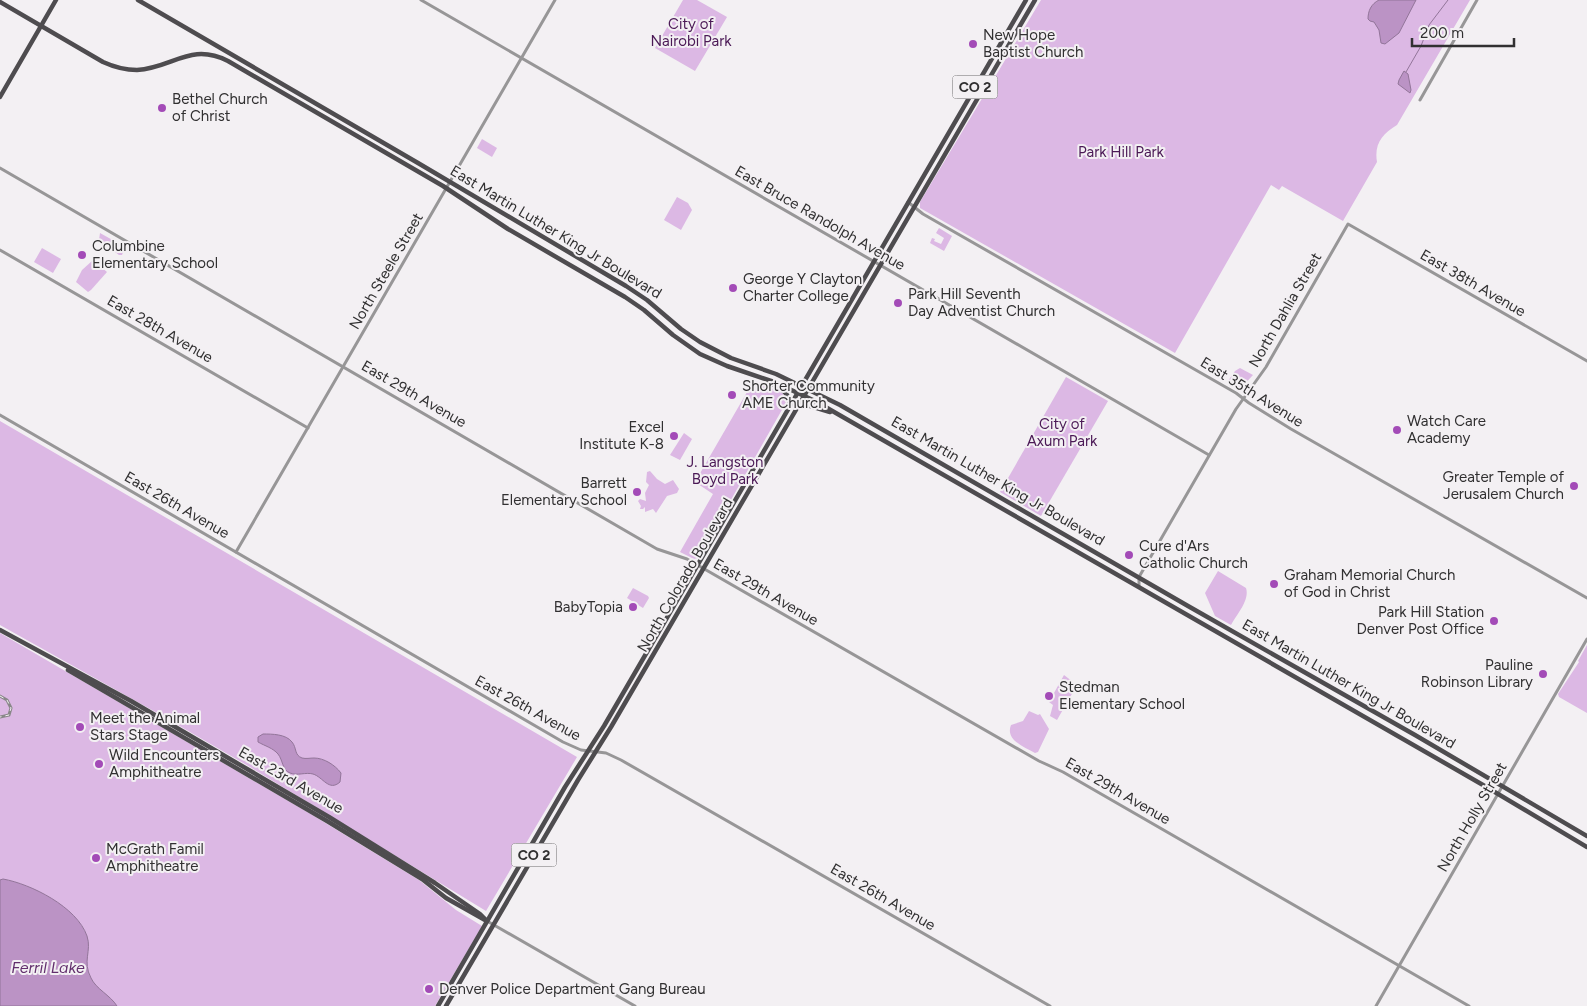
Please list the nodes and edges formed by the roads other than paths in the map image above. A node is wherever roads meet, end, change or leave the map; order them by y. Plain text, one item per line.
1 (56, 0) edge
2 (138, 0) edge
3 (421, 0) edge
4 (555, 0) edge
5 (1026, 0) edge
6 (1035, 0) edge
7 (1477, 0) edge
8 (0, 2) edge
9 (41, 26) junction
10 (521, 58) junction
11 (0, 97) edge
12 (1420, 100) dead end
13 (0, 168) edge
14 (450, 182) junction
15 (446, 188) junction
16 (908, 202) junction
17 (914, 208) junction
18 (1348, 224) joint
19 (0, 250) edge
20 (873, 262) junction
21 (880, 266) junction
22 (1587, 361) edge
23 (344, 366) junction
24 (754, 374) junction
25 (801, 386) junction
26 (808, 389) junction
27 (797, 392) junction
28 (804, 396) junction
29 (1243, 399) junction
30 (798, 406) junction
31 (788, 409) junction
32 (0, 415) edge
33 (840, 416) junction
34 (308, 428) junction
35 (1209, 455) junction
36 (236, 552) junction
37 (697, 565) junction
38 (704, 569) junction
39 (1139, 577) junction
40 (1139, 588) junction
41 (1587, 598) edge
42 (0, 630) edge
43 (1587, 639) edge
44 (48, 657) junction
45 (588, 752) junction
46 (597, 752) junction
47 (1503, 787) junction
48 (1498, 795) junction
49 (1587, 836) edge
50 (357, 839) junction
51 (1587, 847) edge
52 (381, 850) junction
53 (487, 921) junction
54 (494, 925) junction
55 (1400, 965) junction
56 (438, 1006) edge
57 (446, 1006) edge
58 (635, 1006) edge
59 (1050, 1006) edge
60 (1376, 1006) edge
61 (1469, 1006) edge

1 - 9 main road
2 - 14 main road, East Martin Luther King Jr Boulevard
3 - 10 street, East Bruce Randolph Avenue
4 - 10 street, North Steele Street
5 - 16 main road, North Colorado Boulevard / CO 2
6 - 17 main road, North Colorado Boulevard / CO 2
7 - 12 street
8 - 9 main road
9 - 11 main road
9 - 15 main road, East Martin Luther King Jr Boulevard
10 - 14 street, North Steele Street
10 - 20 street, East Bruce Randolph Avenue
13 - 23 street, East 29th Avenue
14 - 15 street, North Steele Street
14 - 25 main road, East Martin Luther King Jr Boulevard
15 - 23 street, North Steele Street
15 - 24 main road, East Martin Luther King Jr Boulevard
16 - 17 street, East 35th Avenue
16 - 20 main road, North Colorado Boulevard / CO 2
17 - 21 main road, North Colorado Boulevard / CO 2
17 - 29 street, East 35th Avenue
18 - 22 street, East 38th Avenue
18 - 29 street, North Dahlia Street
19 - 34 street, East 28th Avenue
20 - 21 street, East Bruce Randolph Avenue
20 - 25 main road, North Colorado Boulevard / CO 2
21 - 26 main road, North Colorado Boulevard / CO 2
21 - 35 street, East Bruce Randolph Avenue
23 - 34 street, North Steele Street
23 - 37 street, East 29th Avenue
24 - 27 main road, East Martin Luther King Jr Boulevard
24 - 31 main road
25 - 26 main road, East Martin Luther King Jr Boulevard
25 - 27 main road, North Colorado Boulevard / CO 2
26 - 28 main road, North Colorado Boulevard / CO 2
26 - 39 main road, East Martin Luther King Jr Boulevard
27 - 28 main road, East Martin Luther King Jr Boulevard
27 - 31 main road, North Colorado Boulevard / CO 2
28 - 30 main road, North Colorado Boulevard / CO 2
28 - 33 main road, East Martin Luther King Jr Boulevard
29 - 35 street, North Dahlia Street
29 - 41 street, East 35th Avenue
30 - 33 main road
30 - 38 main road, North Colorado Boulevard / CO 2
31 - 37 main road, North Colorado Boulevard / CO 2
32 - 36 street, East 26th Avenue
33 - 40 main road, East Martin Luther King Jr Boulevard
34 - 36 street, North Steele Street
35 - 39 street, North Dahlia Street
36 - 45 street, East 26th Avenue
37 - 38 street, East 29th Avenue
37 - 45 main road, North Colorado Boulevard / CO 2
38 - 46 main road, North Colorado Boulevard / CO 2
38 - 55 street, East 29th Avenue
39 - 40 street
39 - 47 main road, East Martin Luther King Jr Boulevard
40 - 48 main road, East Martin Luther King Jr Boulevard
42 - 44 main road, East 23rd Avenue
43 - 47 street, North Holly Street
44 - 50 main road, East 23rd Avenue
44 - 52 main road, East 23rd Avenue
45 - 46 street, East 26th Avenue
45 - 53 main road, North Colorado Boulevard / CO 2
46 - 54 main road, North Colorado Boulevard / CO 2
46 - 59 street, East 26th Avenue
47 - 48 street, North Holly Street
47 - 49 main road, East Martin Luther King Jr Boulevard
48 - 51 main road, East Martin Luther King Jr Boulevard
48 - 55 street, North Holly Street
50 - 52 main road
50 - 53 main road, East 23rd Avenue
52 - 53 main road, East 23rd Avenue
53 - 54 street, East 23rd Avenue
53 - 56 main road, North Colorado Boulevard / CO 2
54 - 57 main road, North Colorado Boulevard / CO 2
54 - 58 street, East 23rd Avenue
55 - 60 street, North Holly Street
55 - 61 street, East 29th Avenue

